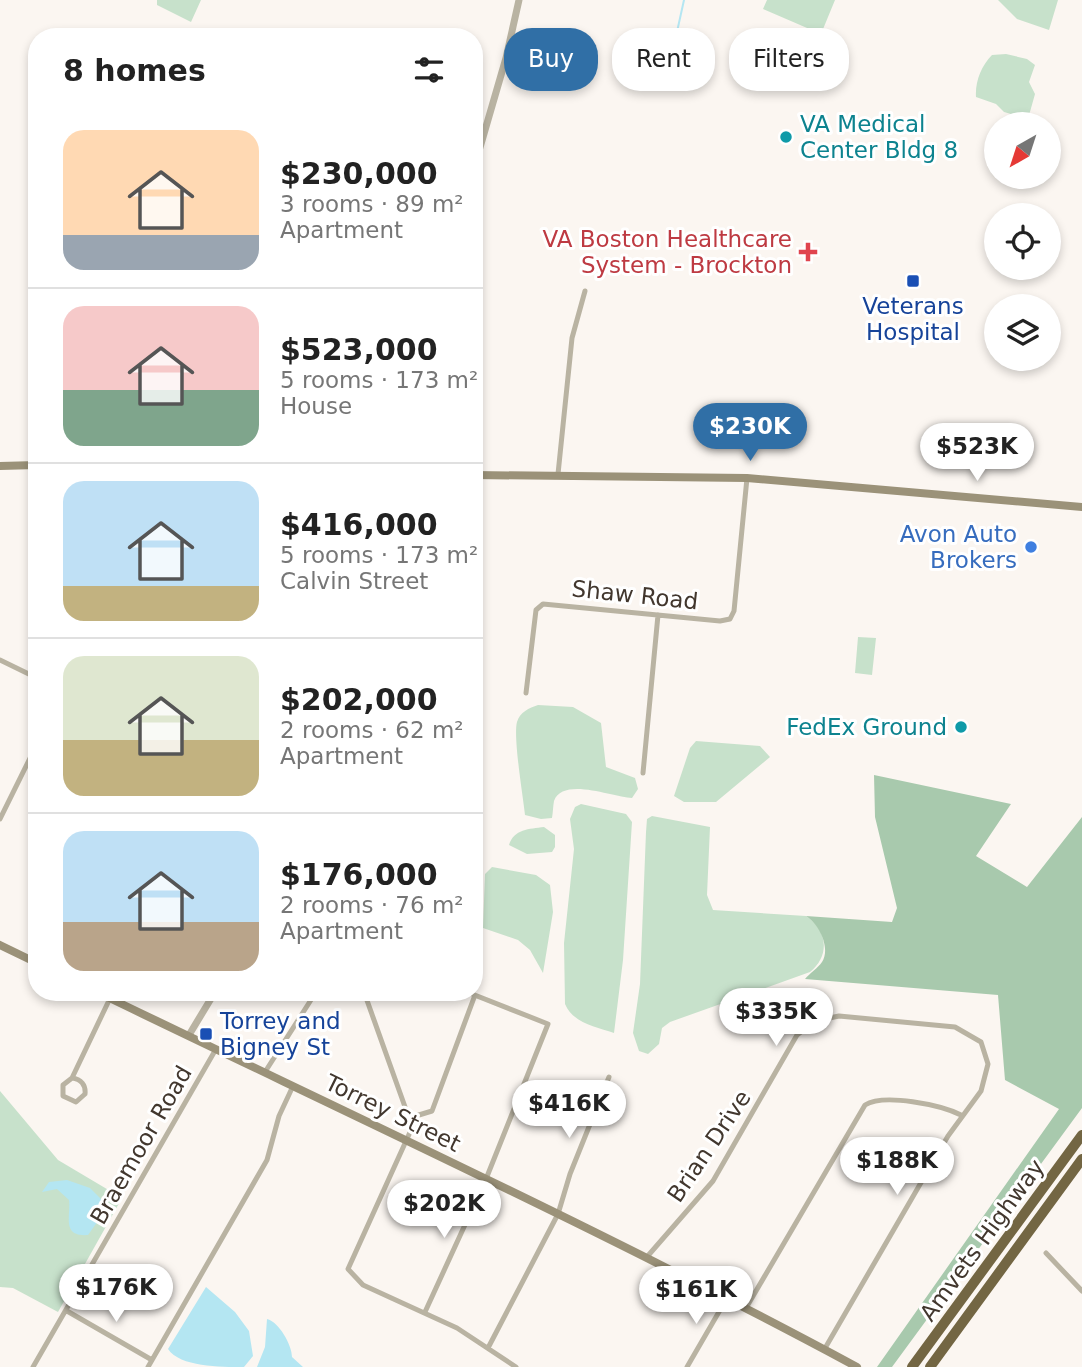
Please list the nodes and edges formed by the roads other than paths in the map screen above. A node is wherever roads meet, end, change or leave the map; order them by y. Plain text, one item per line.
1 (519, 0) edge
2 (483, 136) edge
3 (584, 291) dead end
4 (28, 465) edge
5 (0, 466) edge
6 (558, 474) junction
7 (483, 475) edge
8 (747, 478) junction
9 (1082, 507) edge
10 (658, 615) junction
11 (0, 660) edge
12 (28, 674) edge
13 (526, 693) dead end
14 (28, 762) edge
15 (643, 773) dead end
16 (0, 819) edge
17 (0, 945) edge
18 (28, 959) edge
19 (483, 998) edge
20 (109, 1001) edge
21 (124, 1001) edge
22 (210, 1001) edge
23 (310, 1001) edge
24 (367, 1001) edge
25 (473, 1001) edge
26 (189, 1035) junction
27 (216, 1049) junction
28 (265, 1072) junction
29 (609, 1077) dead end
30 (72, 1079) junction
31 (293, 1086) junction
32 (961, 1115) junction
33 (409, 1118) junction
34 (1082, 1135) edge
35 (407, 1142) junction
36 (1082, 1159) edge
37 (486, 1179) junction
38 (558, 1214) junction
39 (1046, 1253) dead end
40 (646, 1258) junction
41 (1082, 1291) edge
42 (727, 1298) junction
43 (746, 1308) junction
44 (67, 1311) junction
45 (425, 1312) junction
46 (488, 1349) junction
47 (824, 1350) junction
48 (152, 1360) junction
49 (33, 1367) edge
50 (148, 1367) edge
51 (516, 1367) edge
52 (687, 1367) edge
53 (857, 1367) edge
54 (912, 1367) edge
55 (930, 1367) edge

1 - 2 street
3 - 6 street
4 - 5 main road
6 - 7 main road
6 - 8 main road
8 - 9 main road
8 - 10 street, Shaw Road
10 - 13 street, Shaw Road
10 - 15 street
11 - 12 street
14 - 16 street
17 - 18 main road
19 - 37 street
20 - 30 street
21 - 26 main road, Torrey Street
22 - 26 street
23 - 28 street
24 - 33 street
25 - 33 street
26 - 27 main road, Torrey Street
27 - 28 main road, Torrey Street
27 - 44 street, Braemoor Road
28 - 31 main road, Torrey Street
29 - 38 street
30 - 30 street
31 - 35 main road, Torrey Street
31 - 48 street
32 - 40 street, Brian Drive
32 - 43 street
32 - 47 street
33 - 35 street
34 - 54 highway, Amvets Highway
35 - 37 main road, Torrey Street
35 - 45 street
36 - 55 highway, Amvets Highway
37 - 38 main road, Torrey Street
37 - 45 street
38 - 40 main road, Torrey Street
38 - 46 street
39 - 41 street
40 - 42 main road, Torrey Street
42 - 43 main road, Torrey Street
42 - 52 street
43 - 47 main road, Torrey Street
44 - 48 street
44 - 49 street, Braemoor Road
45 - 46 street
46 - 51 street
47 - 53 main road, Torrey Street
48 - 50 street

